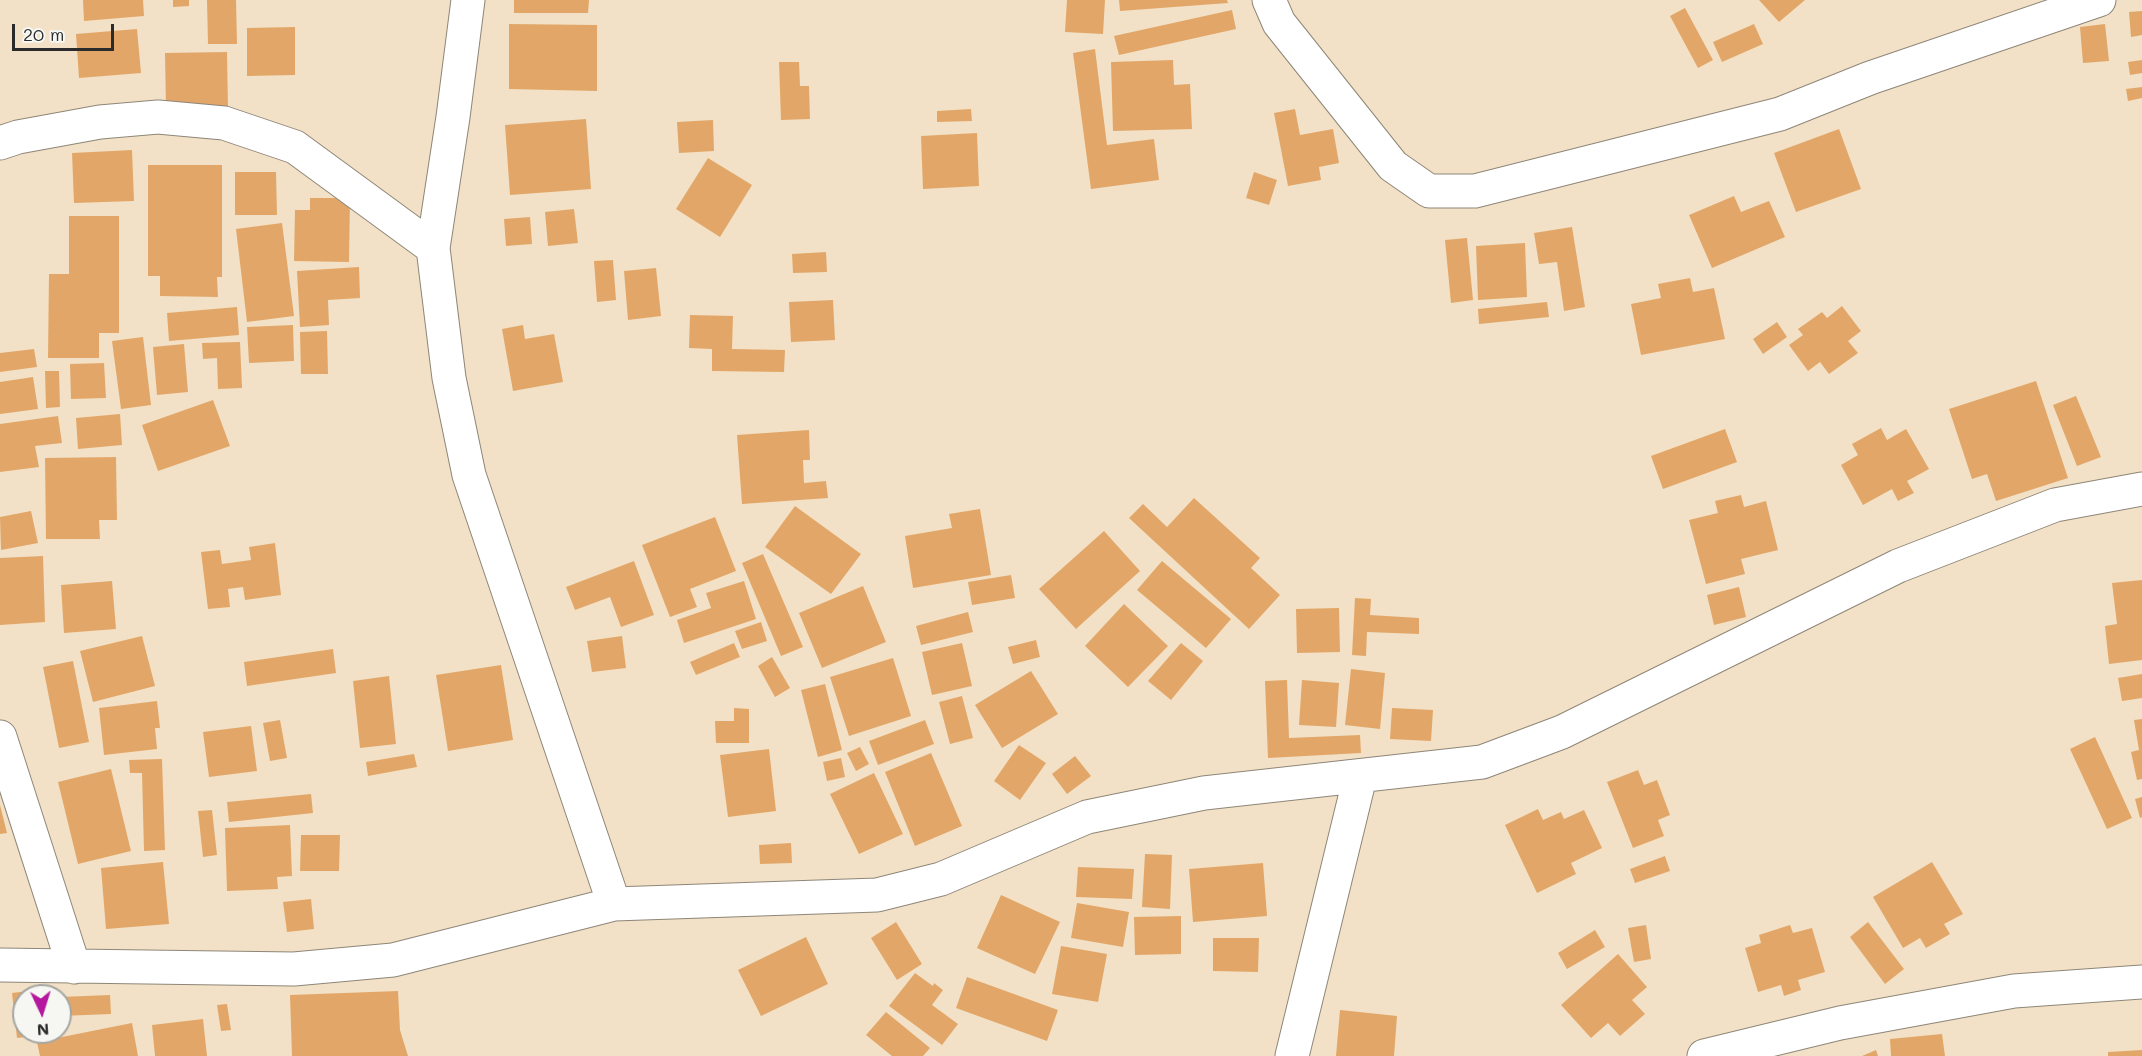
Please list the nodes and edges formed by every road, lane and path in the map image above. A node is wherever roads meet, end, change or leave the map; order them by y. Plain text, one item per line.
1 (468, 0) edge
2 (1269, 0) edge
3 (2099, 0) edge
4 (0, 143) edge
5 (433, 248) junction
6 (2142, 489) edge
7 (0, 737) edge
8 (1359, 777) junction
9 (614, 904) junction
10 (0, 966) edge
11 (74, 967) junction
12 (2142, 982) edge
13 (1293, 1056) edge
14 (1704, 1056) edge

1 - 5 street
2 - 3 street
4 - 5 street
5 - 9 street
6 - 8 street
7 - 11 street
8 - 9 street
8 - 13 street
9 - 11 street
10 - 11 street
12 - 14 street

